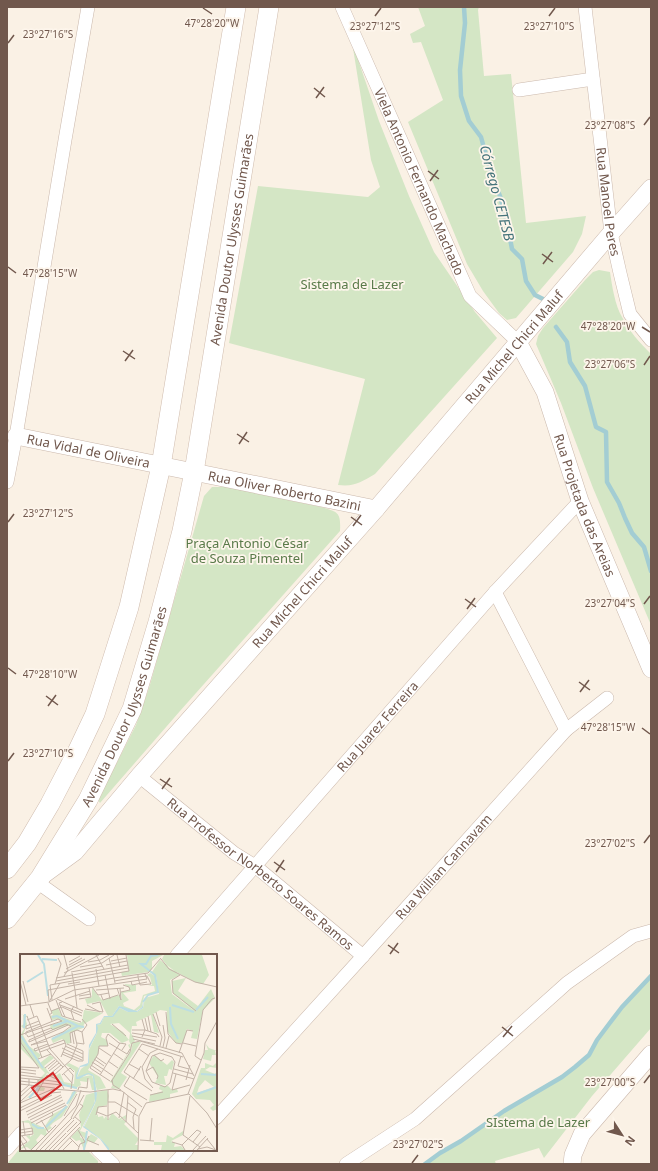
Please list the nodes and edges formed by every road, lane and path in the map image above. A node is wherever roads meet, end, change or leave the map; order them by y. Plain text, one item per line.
1 (88, 7) edge
2 (236, 7) edge
3 (269, 7) edge
4 (342, 7) edge
5 (585, 7) edge
6 (594, 78) junction
7 (519, 90) dead end
8 (651, 188) edge
9 (612, 233) junction
10 (651, 340) edge
11 (518, 342) junction
12 (16, 436) junction
13 (161, 466) junction
14 (194, 472) junction
15 (7, 482) edge
16 (580, 501) junction
17 (376, 509) junction
18 (495, 592) junction
19 (651, 669) edge
20 (607, 698) dead end
21 (566, 730) junction
22 (139, 776) junction
23 (255, 866) junction
24 (7, 868) edge
25 (38, 880) junction
26 (7, 919) edge
27 (89, 919) dead end
28 (651, 931) edge
29 (178, 954) edge
30 (363, 956) junction
31 (651, 1054) edge
32 (217, 1117) edge
33 (20, 1134) edge
34 (7, 1150) edge
35 (99, 1151) edge
36 (186, 1151) edge
37 (113, 1164) edge
38 (174, 1164) edge
39 (346, 1164) edge
40 (572, 1164) edge

1 - 12 street
2 - 13 main road, Avenida Doutor Ulysses Guimarães
3 - 14 main road, Avenida Doutor Ulysses Guimarães
4 - 11 street, Viela Antonio Fernando Machado
5 - 6 street, Rua Manoel Peres
6 - 7 street
6 - 9 street, Rua Manoel Peres
8 - 9 street, Rua Michel Chicri Maluf
9 - 10 street, Rua Manoel Peres
9 - 11 street, Rua Michel Chicri Maluf
11 - 16 street, Rua Projetada das Areias
11 - 17 street, Rua Michel Chicri Maluf
12 - 13 street, Rua Vidal de Oliveira
12 - 15 street
13 - 14 street
13 - 24 main road, Avenida Doutor Ulysses Guimarães
14 - 17 street, Rua Oliver Roberto Bazini
14 - 25 main road, Avenida Doutor Ulysses Guimarães
16 - 18 street, Rua Juarez Ferreira
16 - 19 street, Rua Projetada das Areias
17 - 22 street, Rua Michel Chicri Maluf
18 - 21 street
18 - 23 street, Rua Juarez Ferreira
20 - 21 street, Rua Willian Cannavam
21 - 30 street, Rua Willian Cannavam
22 - 23 street, Rua Professor Norberto Soares Ramos
22 - 25 street, Rua Michel Chicri Maluf
23 - 29 street, Rua Juarez Ferreira
23 - 30 street, Rua Professor Norberto Soares Ramos
25 - 26 main road, Avenida Doutor Ulysses Guimarães
25 - 27 street
28 - 39 street
30 - 32 street, Rua Willian Cannavam
31 - 40 street
33 - 34 street
35 - 37 street
36 - 38 street

